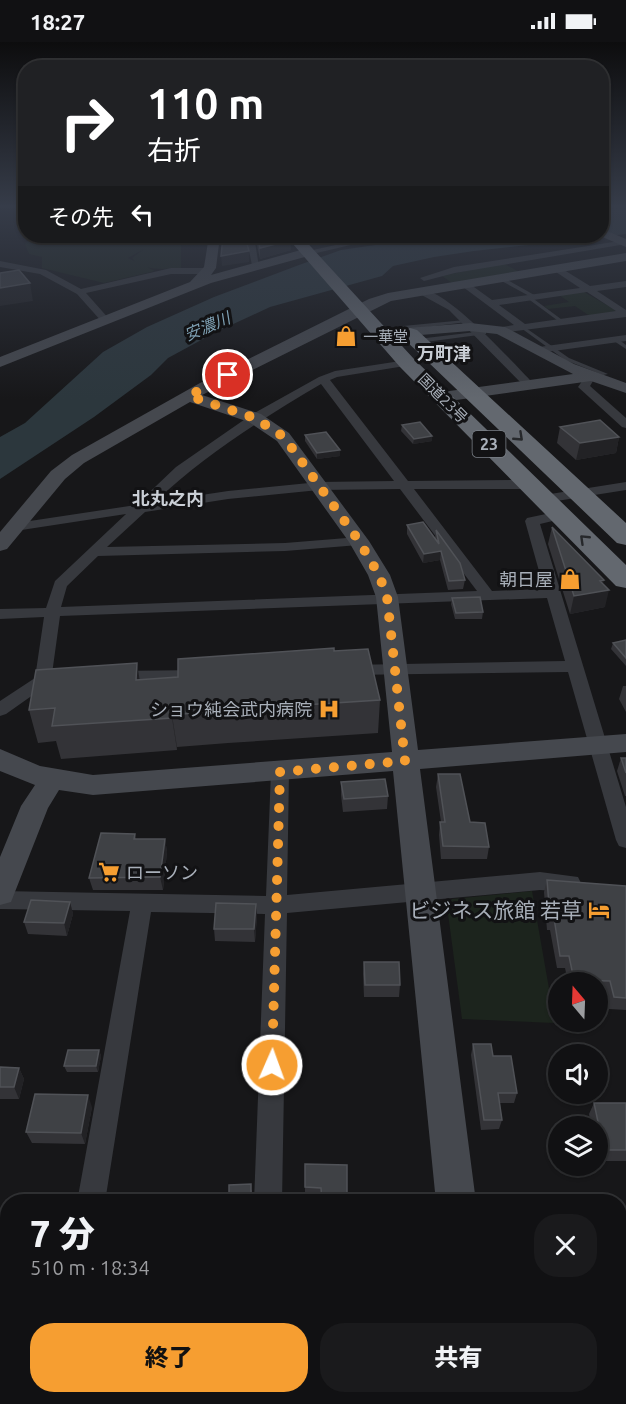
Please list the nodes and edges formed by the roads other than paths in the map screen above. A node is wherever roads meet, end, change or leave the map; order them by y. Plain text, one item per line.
1 (209, 271) edge
2 (42, 272) edge
3 (188, 272) edge
4 (235, 272) edge
5 (335, 272) edge
6 (451, 272) edge
7 (536, 272) edge
8 (562, 272) edge
9 (500, 278) junction
10 (195, 284) junction
11 (464, 284) junction
12 (626, 284) edge
13 (423, 285) junction
14 (589, 289) junction
15 (80, 292) junction
16 (531, 297) junction
17 (364, 303) junction
18 (490, 303) junction
19 (625, 313) edge
20 (105, 320) junction
21 (563, 322) junction
22 (523, 327) junction
23 (470, 328) junction
24 (500, 330) junction
25 (409, 334) junction
26 (621, 339) edge
27 (626, 347) edge
28 (545, 350) junction
29 (0, 362) edge
30 (407, 363) junction
31 (626, 371) edge
32 (598, 375) junction
33 (322, 379) junction
34 (529, 385) junction
35 (626, 388) edge
36 (472, 393) junction
37 (189, 396) junction
38 (442, 398) junction
39 (255, 418) junction
40 (626, 424) edge
41 (319, 486) junction
42 (626, 486) edge
43 (404, 487) junction
44 (579, 494) junction
45 (544, 500) junction
46 (140, 508) junction
47 (15, 527) junction
48 (626, 537) edge
49 (359, 541) junction
50 (0, 545) edge
51 (94, 552) junction
52 (626, 580) edge
53 (553, 592) junction
54 (487, 594) junction
55 (387, 597) junction
56 (54, 612) junction
57 (0, 614) edge
58 (576, 666) junction
59 (395, 669) junction
60 (336, 670) edge
61 (219, 674) edge
62 (101, 678) edge
63 (66, 679) edge
64 (43, 680) junction
65 (0, 710) edge
66 (626, 743) edge
67 (598, 746) junction
68 (0, 758) edge
69 (405, 761) junction
70 (280, 772) junction
71 (52, 780) junction
72 (626, 840) edge
73 (594, 885) edge
74 (1, 889) edge
75 (421, 893) junction
76 (142, 903) junction
77 (276, 905) junction
78 (92, 1194) edge
79 (268, 1194) edge
80 (455, 1194) edge

1 - 10 street
2 - 15 street
3 - 15 street
4 - 10 street
5 - 17 highway, 国道23号 / 23
6 - 13 street
7 - 9 street
8 - 14 street
9 - 11 street
9 - 16 lane
10 - 20 street
11 - 13 street
11 - 18 street
12 - 14 street
13 - 17 street
13 - 23 street
14 - 16 street
14 - 19 street
15 - 20 street
16 - 18 street
16 - 21 lane
17 - 25 highway, 国道23号 / 23
17 - 30 highway, 国道23号 / 23
17 - 37 street
18 - 22 street
19 - 21 street
20 - 29 street
21 - 22 street
22 - 24 street
22 - 28 lane
23 - 24 street
23 - 25 street
23 - 34 street
24 - 28 street
25 - 36 highway, 国道23号 / 23
26 - 27 lane
26 - 28 street
28 - 32 street
30 - 33 street
30 - 38 highway, 国道23号 / 23
31 - 32 street
32 - 34 street
32 - 35 street
32 - 40 street
33 - 39 street
33 - 43 street
34 - 36 street
36 - 38 street
36 -> 44 highway, 国道23号 / 23
37 - 39 street
37 - 47 street
38 - 45 highway, 国道23号 / 23
39 - 41 street
39 - 46 street
41 - 43 street
41 - 46 street
41 - 49 street
42 - 44 street
43 - 45 street
43 - 54 street
44 - 45 street
44 - 48 highway, 国道23号 / 23
52 -> 45 highway, 国道23号 / 23
45 - 53 street
46 - 47 street
46 - 51 street
47 - 50 street
49 - 51 street
49 - 55 street
51 - 56 street
53 - 54 street
53 - 58 street
54 - 55 street
55 - 56 street
55 - 59 street
56 - 57 street
56 - 64 street
58 - 59 street
58 - 67 street
59 - 60 street
59 - 69 street
61 - 62 street
63 - 64 street
64 - 65 street
66 - 67 street
67 - 69 street
67 - 72 street
68 - 71 street
69 - 70 street
69 - 75 street
70 - 71 street
70 - 77 street
71 - 74 street
73 - 75 street
74 - 76 street
75 - 77 street
75 - 80 street
76 - 77 street
76 - 78 street
77 - 79 street

